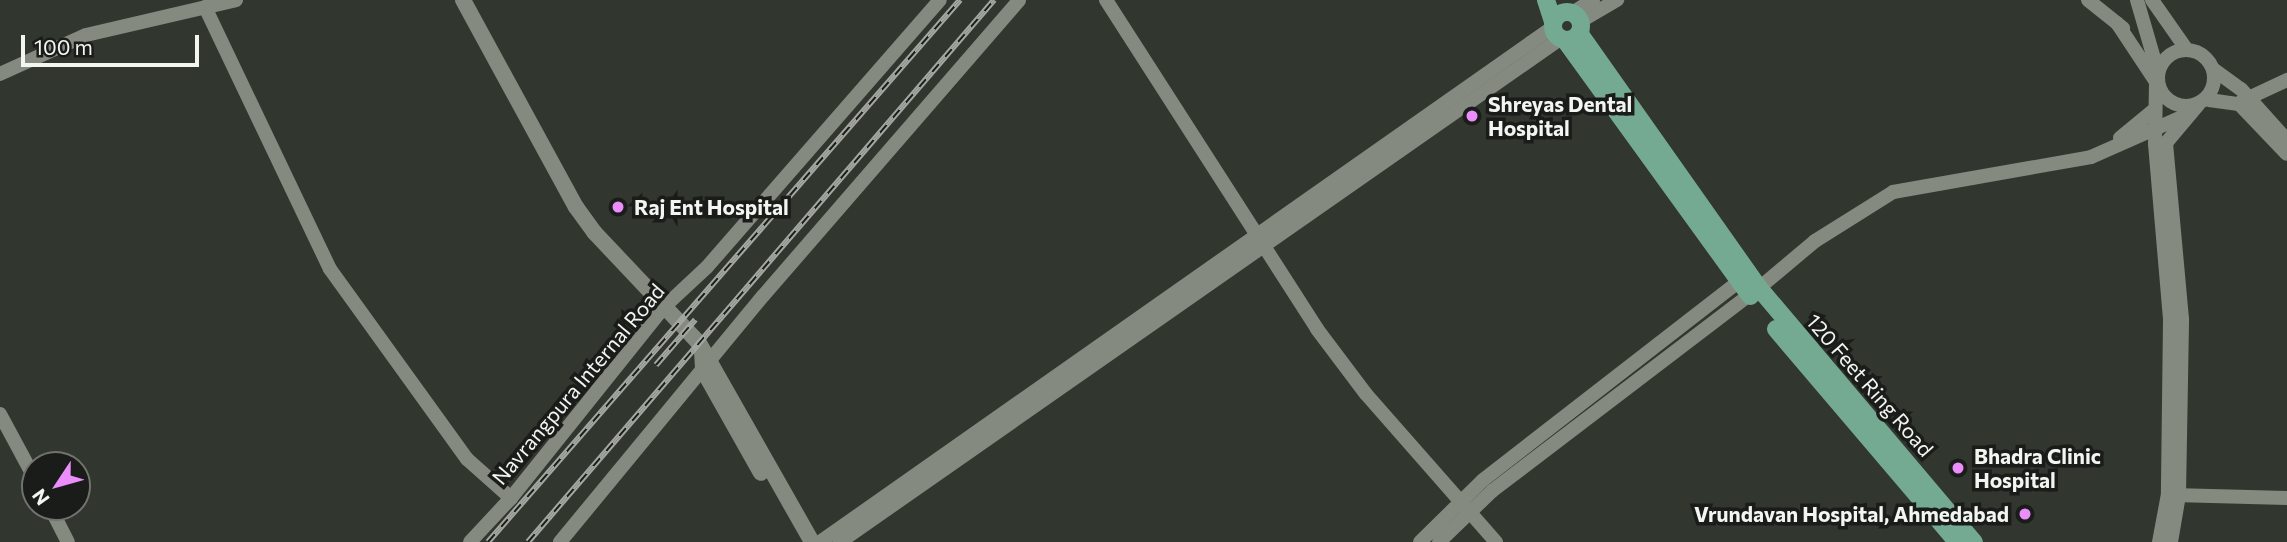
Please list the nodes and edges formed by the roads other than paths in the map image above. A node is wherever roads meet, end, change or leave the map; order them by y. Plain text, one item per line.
1 (236, 0) edge
2 (463, 0) edge
3 (940, 0) edge
4 (1019, 0) edge
5 (1106, 0) edge
6 (1546, 0) edge
7 (1593, 0) edge
8 (1617, 0) edge
9 (2088, 0) edge
10 (2137, 0) edge
11 (2152, 0) edge
12 (205, 7) junction
13 (1566, 23) edge
14 (2187, 50) junction
15 (2213, 69) junction
16 (0, 74) edge
17 (2157, 76) junction
18 (2287, 80) edge
19 (2243, 100) junction
20 (2203, 102) junction
21 (2154, 110) junction
22 (2184, 116) junction
23 (2155, 128) junction
24 (2287, 140) edge
25 (2287, 154) edge
26 (1259, 242) junction
27 (1749, 285) junction
28 (663, 307) junction
29 (705, 360) junction
30 (0, 414) edge
31 (21, 453) edge
32 (2174, 495) junction
33 (511, 498) junction
34 (2287, 498) edge
35 (1465, 508) junction
36 (57, 521) edge
37 (68, 542) edge
38 (470, 542) edge
39 (560, 542) edge
40 (800, 542) edge
41 (812, 542) edge
42 (820, 542) edge
43 (841, 542) edge
44 (1420, 542) edge
45 (1439, 542) edge
46 (1496, 542) edge
47 (1957, 542) edge
48 (1974, 542) edge
49 (2159, 542) edge
50 (2171, 542) edge

1 - 12 street
2 - 28 main road
3 - 28 street, Navrangpura Internal Road
4 - 29 street
5 - 26 street
6 - 13 main road, 120 Feet Ring Road
7 - 13 street
8 - 13 street
9 - 17 street
10 - 17 street
11 - 14 street
12 - 16 street
12 - 33 street
13 - 26 street
13 - 27 main road, 120 Feet Ring Road
14 - 15 street
14 - 17 street
15 - 19 street
15 - 20 street
17 - 20 street
17 - 21 street
18 - 19 street
19 - 20 street
19 - 24 street
19 - 25 street
20 - 22 street
21 - 23 street
21 - 27 street
22 - 23 street
22 - 32 street
23 - 27 street
23 - 32 street
26 - 35 street
26 - 42 street
26 - 43 street
27 - 35 street
27 - 47 main road, 120 Feet Ring Road
27 - 48 main road, 120 Feet Ring Road
28 - 29 main road
28 - 33 street, Navrangpura Internal Road
29 - 39 street
29 - 40 main road
29 - 41 main road
30 - 31 street
32 - 34 street
32 - 49 street
32 - 50 street
33 - 38 street, Navrangpura Internal Road
35 - 44 street
35 - 45 street
35 - 46 street
36 - 37 street

